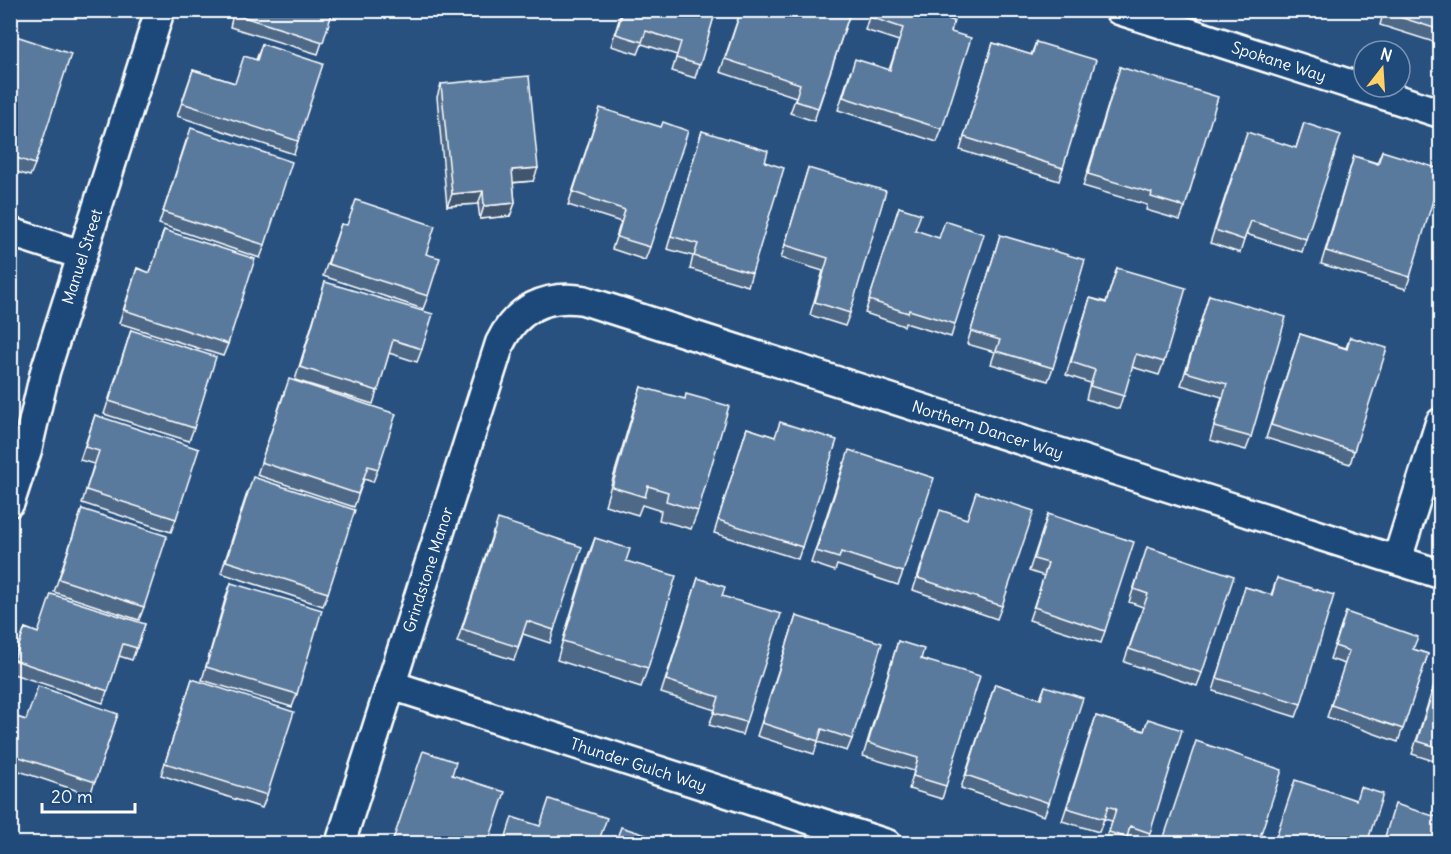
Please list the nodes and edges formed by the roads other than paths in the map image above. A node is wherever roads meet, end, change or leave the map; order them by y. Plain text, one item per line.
1 (160, 10) edge
2 (1119, 10) edge
3 (1440, 113) edge
4 (10, 232) edge
5 (82, 255) junction
6 (532, 307) joint
7 (1440, 423) edge
8 (10, 502) edge
9 (1397, 560) junction
10 (1440, 574) edge
11 (391, 685) junction
12 (340, 843) edge
13 (887, 843) edge

1 - 5 street, Manuel Street
2 - 3 street, Spokane Way
4 - 5 street
5 - 8 street, Manuel Street
6 - 9 street, Northern Dancer Way
6 - 11 street, Grindstone Manor
7 - 9 street
9 - 10 street, Northern Dancer Way
11 - 12 street, Grindstone Manor
11 - 13 street, Thunder Gulch Way

